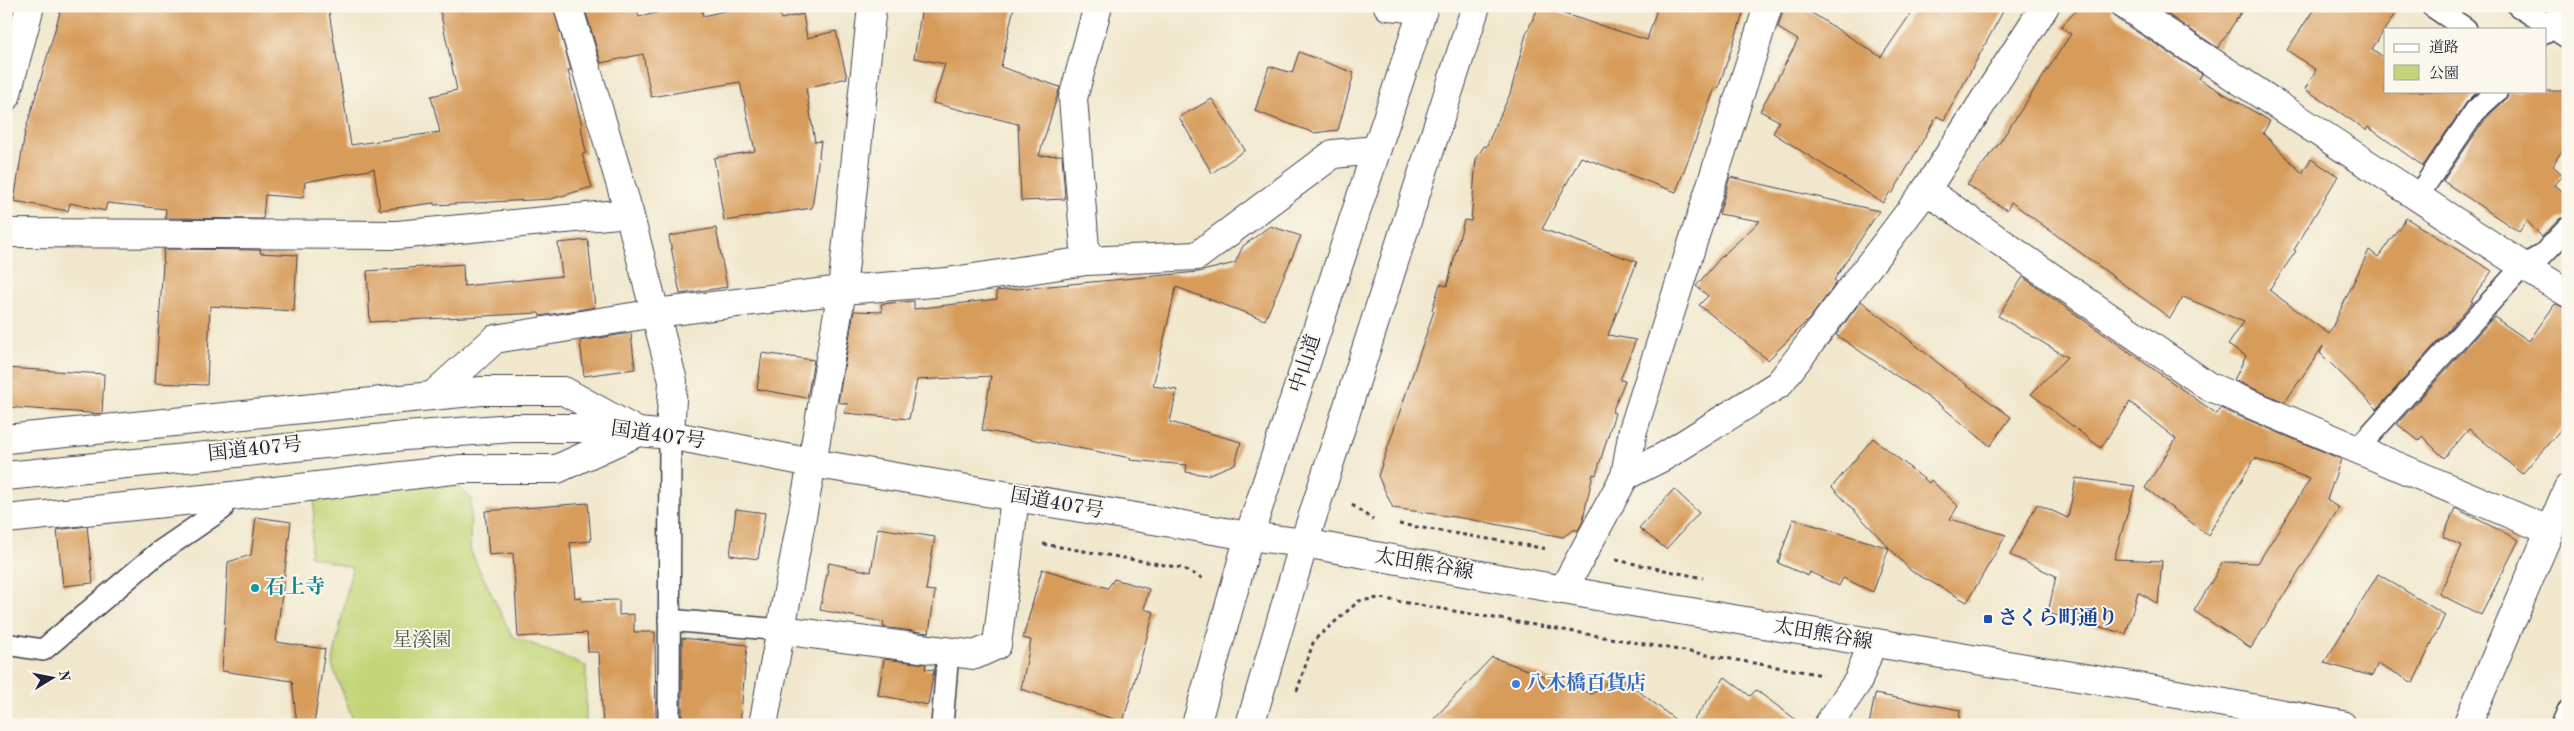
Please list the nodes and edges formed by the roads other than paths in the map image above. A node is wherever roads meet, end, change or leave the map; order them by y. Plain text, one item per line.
1 (30, 6) edge
2 (568, 6) edge
3 (872, 6) edge
4 (1098, 6) edge
5 (1388, 6) edge
6 (1476, 6) edge
7 (1768, 6) edge
8 (2045, 6) edge
9 (2126, 6) edge
10 (2432, 6) edge
11 (2518, 6) edge
12 (2564, 6) edge
13 (1424, 8) edge
14 (2465, 28) edge
15 (2554, 32) edge
16 (2496, 92) edge
17 (6, 97) edge
18 (1376, 150) junction
19 (1926, 190) junction
20 (2417, 197) junction
21 (629, 212) junction
22 (2568, 228) edge
23 (6, 233) edge
24 (1086, 261) junction
25 (2523, 266) junction
26 (842, 290) junction
27 (2568, 293) edge
28 (656, 313) junction
29 (432, 396) junction
30 (638, 432) junction
31 (670, 435) junction
32 (6, 438) edge
33 (2357, 449) junction
34 (812, 463) junction
35 (6, 476) edge
36 (1625, 476) junction
37 (2568, 488) edge
38 (223, 497) junction
39 (1015, 497) junction
40 (6, 519) edge
41 (2548, 530) junction
42 (1248, 536) junction
43 (1304, 543) junction
44 (1563, 590) junction
45 (669, 620) junction
46 (781, 630) junction
47 (6, 644) edge
48 (1872, 644) junction
49 (948, 651) junction
50 (2568, 711) edge
51 (669, 725) edge
52 (763, 725) edge
53 (942, 725) edge
54 (1196, 725) edge
55 (1250, 725) edge
56 (1828, 725) edge
57 (2342, 725) edge
58 (2467, 725) edge
59 (2562, 725) edge

1 - 17 main road
2 - 21 main road
3 - 26 main road
4 - 24 main road
5 - 13 main road
6 - 43 main road
7 - 36 main road
8 - 19 main road
9 - 20 main road
10 - 14 lane
11 - 15 lane
12 - 15 lane
13 - 18 main road, 中山道
16 - 20 lane
18 - 24 main road
18 - 42 main road, 中山道
19 - 33 main road
19 - 36 main road
20 - 25 main road
21 - 23 main road
21 - 28 main road
22 - 25 lane
24 - 26 main road
25 - 27 main road
25 - 33 lane
26 - 28 main road
26 - 34 main road
28 - 29 main road
28 - 31 main road
29 - 30 main road
29 - 32 main road
30 - 31 main road, 国道407号
30 - 35 main road, 国道407号
30 - 38 main road
31 - 34 main road, 国道407号
31 - 45 lane
33 - 41 main road
34 - 39 main road, 国道407号
34 - 46 main road
36 - 44 main road
37 - 41 main road
38 - 40 main road
38 - 47 lane
39 - 42 main road, 国道407号
39 - 49 main road
41 - 58 main road
42 - 43 main road, 国道407号
42 - 54 main road, 中山道
43 - 44 main road, 太田熊谷線
43 - 55 main road
44 - 48 main road, 太田熊谷線
45 - 46 lane
45 - 51 lane
46 - 49 main road
46 - 52 main road
48 - 56 main road
48 - 57 main road, 太田熊谷線
49 - 53 lane
50 - 59 lane

